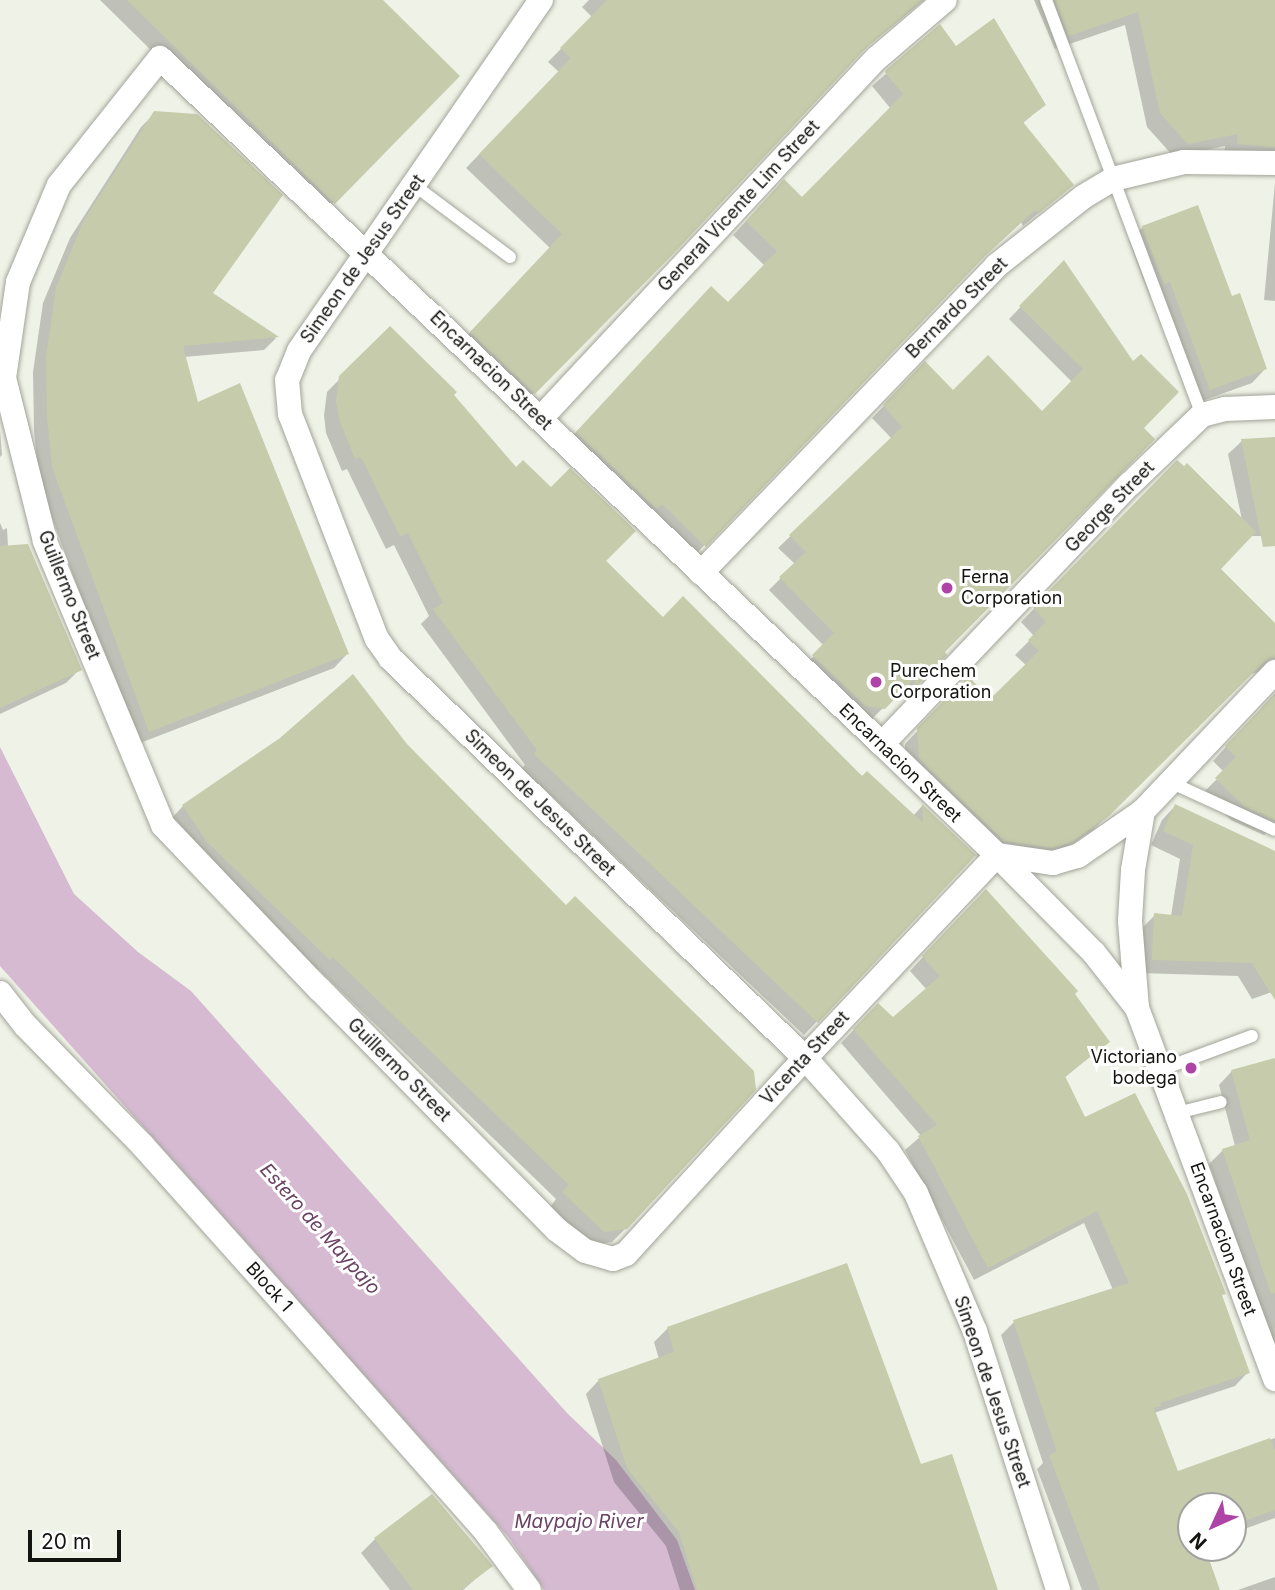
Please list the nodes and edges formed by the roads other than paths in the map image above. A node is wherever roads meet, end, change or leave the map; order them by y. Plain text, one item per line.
1 (541, 0) edge
2 (944, 0) edge
3 (1046, 0) edge
4 (1275, 163) edge
5 (1113, 179) junction
6 (414, 185) junction
7 (368, 253) junction
8 (510, 257) dead end
9 (1275, 407) edge
10 (1202, 415) junction
11 (541, 418) junction
12 (701, 573) junction
13 (1275, 672) edge
14 (882, 744) junction
15 (1170, 782) junction
16 (1143, 811) junction
17 (1275, 830) edge
18 (997, 855) junction
19 (0, 993) edge
20 (1137, 1008) junction
21 (1252, 1036) dead end
22 (805, 1058) junction
23 (1160, 1070) junction
24 (1221, 1102) dead end
25 (1177, 1113) junction
26 (613, 1259) joint
27 (1275, 1379) edge
28 (529, 1590) edge
29 (1058, 1590) edge

1 - 6 street, Simeon de Jesus Street
2 - 11 street, General Vicente Lim Street
3 - 5 lane
4 - 5 street, Bernardo Street
5 - 10 lane
5 - 12 street, Bernardo Street
6 - 7 street, Simeon de Jesus Street
6 - 8 lane
7 - 11 street, Encarnacion Street
7 - 22 street, Simeon de Jesus Street
7 - 26 street, Guillermo Street
9 - 10 street
10 - 14 street, George Street
11 - 12 street, Encarnacion Street
12 - 14 street, Encarnacion Street
13 - 15 street
14 - 18 street, Encarnacion Street
15 - 16 street
15 - 17 lane
16 - 18 street
16 - 20 street
18 - 20 street, Encarnacion Street
18 - 22 street, Vicenta Street
19 - 28 street, Block 1
20 - 23 street, Encarnacion Street
21 - 23 lane
22 - 26 street, Vicenta Street
22 - 29 street, Simeon de Jesus Street
23 - 25 street, Encarnacion Street
24 - 25 lane
25 - 27 street, Encarnacion Street

